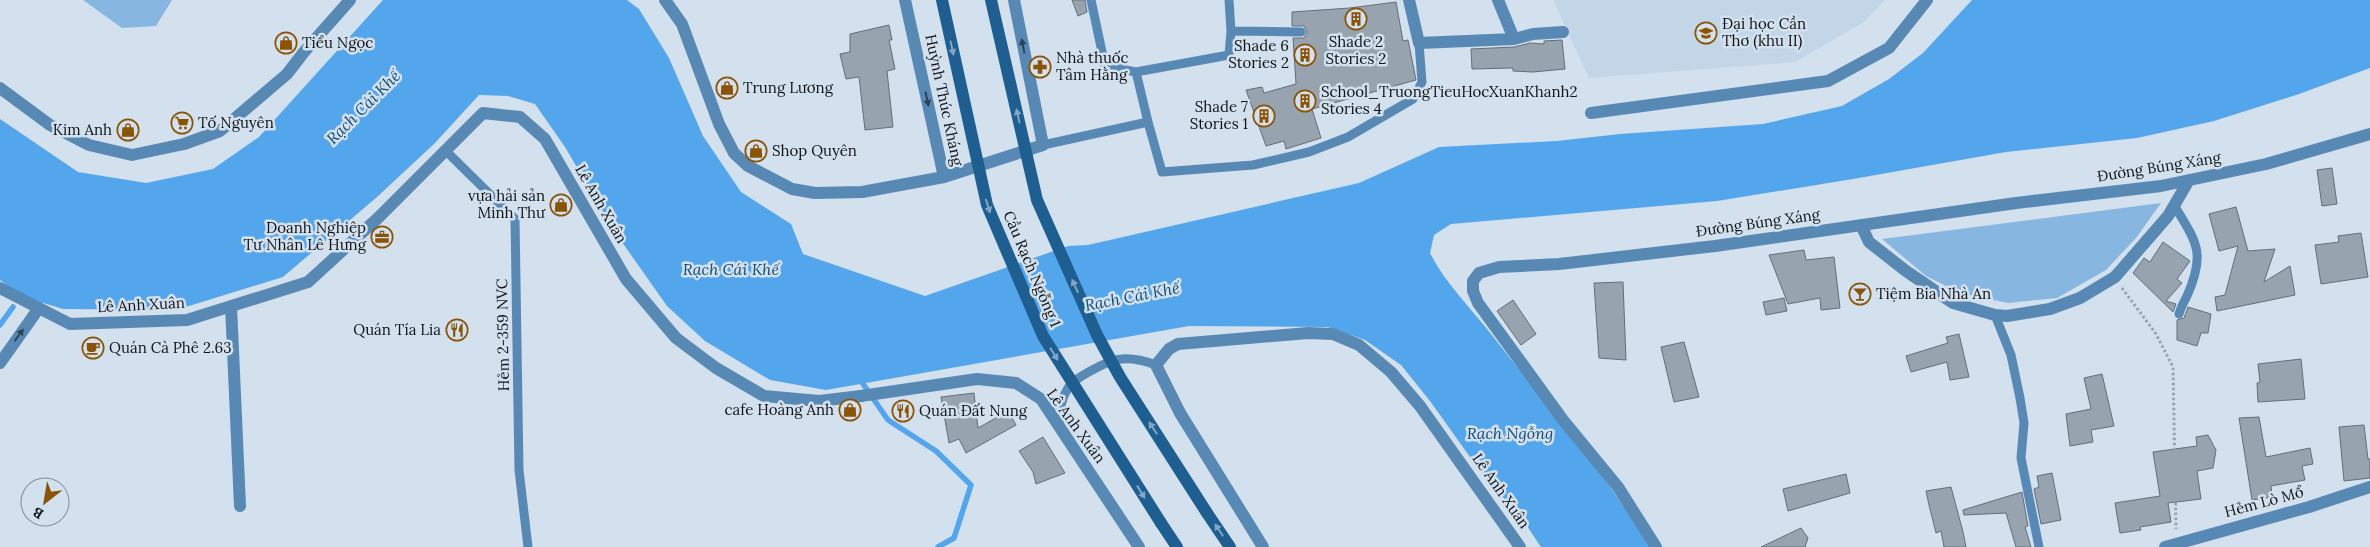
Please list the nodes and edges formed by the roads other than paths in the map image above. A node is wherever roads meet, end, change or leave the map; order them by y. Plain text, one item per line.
1 (350, 0) edge
2 (665, 0) edge
3 (905, 0) edge
4 (942, 0) edge
5 (991, 0) edge
6 (1014, 0) edge
7 (1091, 0) edge
8 (1229, 0) edge
9 (1409, 0) edge
10 (1498, 0) edge
11 (1927, 0) edge
12 (1231, 31) junction
13 (1301, 32) dead end
14 (1562, 32) dead end
15 (1514, 39) junction
16 (1419, 43) junction
17 (1136, 72) junction
18 (0, 88) edge
19 (1591, 113) dead end
20 (1148, 122) junction
21 (2370, 134) edge
22 (1043, 145) junction
23 (446, 150) junction
24 (944, 177) junction
25 (2189, 180) junction
26 (2174, 205) junction
27 (1861, 224) junction
28 (0, 288) edge
29 (232, 306) junction
30 (39, 308) junction
31 (2179, 314) dead end
32 (1995, 315) junction
33 (0, 362) edge
34 (1156, 365) junction
35 (1059, 425) junction
36 (2370, 486) edge
37 (240, 506) dead end
38 (2171, 546) edge
39 (528, 547) edge
40 (1140, 547) edge
41 (1177, 547) edge
42 (1230, 547) edge
43 (1263, 547) edge
44 (1520, 547) edge
45 (1656, 547) edge
46 (2039, 547) edge

1 - 18 street
2 - 24 street, Huỳnh Thúc Kháng
3 -> 24 street, Huỳnh Thúc Kháng
4 -> 41 main road, Cầu Rạch Ngỗng 1, bridge
42 -> 5 main road, Cầu Rạch Ngỗng 1, bridge
22 -> 6 street
7 - 17 lane
8 - 12 lane
9 - 16 street
10 - 15 street
11 - 19 street
12 - 13 lane
12 - 17 lane
14 - 15 street
15 - 16 street
16 - 20 lane
17 - 20 lane
20 - 22 lane
21 - 25 street, Đường Búng Xáng
22 - 24 street
23 - 29 street, Lê Anh Xuân
23 - 35 street, Lê Anh Xuân
23 - 39 lane, Hẻm 2-359 NVC
25 - 26 street
25 - 27 street, Đường Búng Xáng
26 - 31 lane
26 - 32 street
27 - 32 street
27 - 45 street, Đường Búng Xáng
28 - 30 street, Lê Anh Xuân
29 - 30 street, Lê Anh Xuân
29 - 37 street
33 -> 30 street
32 - 46 lane
34 - 35 lane
34 - 43 street
34 - 44 street, Lê Anh Xuân
35 - 40 street, Lê Anh Xuân
36 - 38 street, Hẻm Lò Mổ

